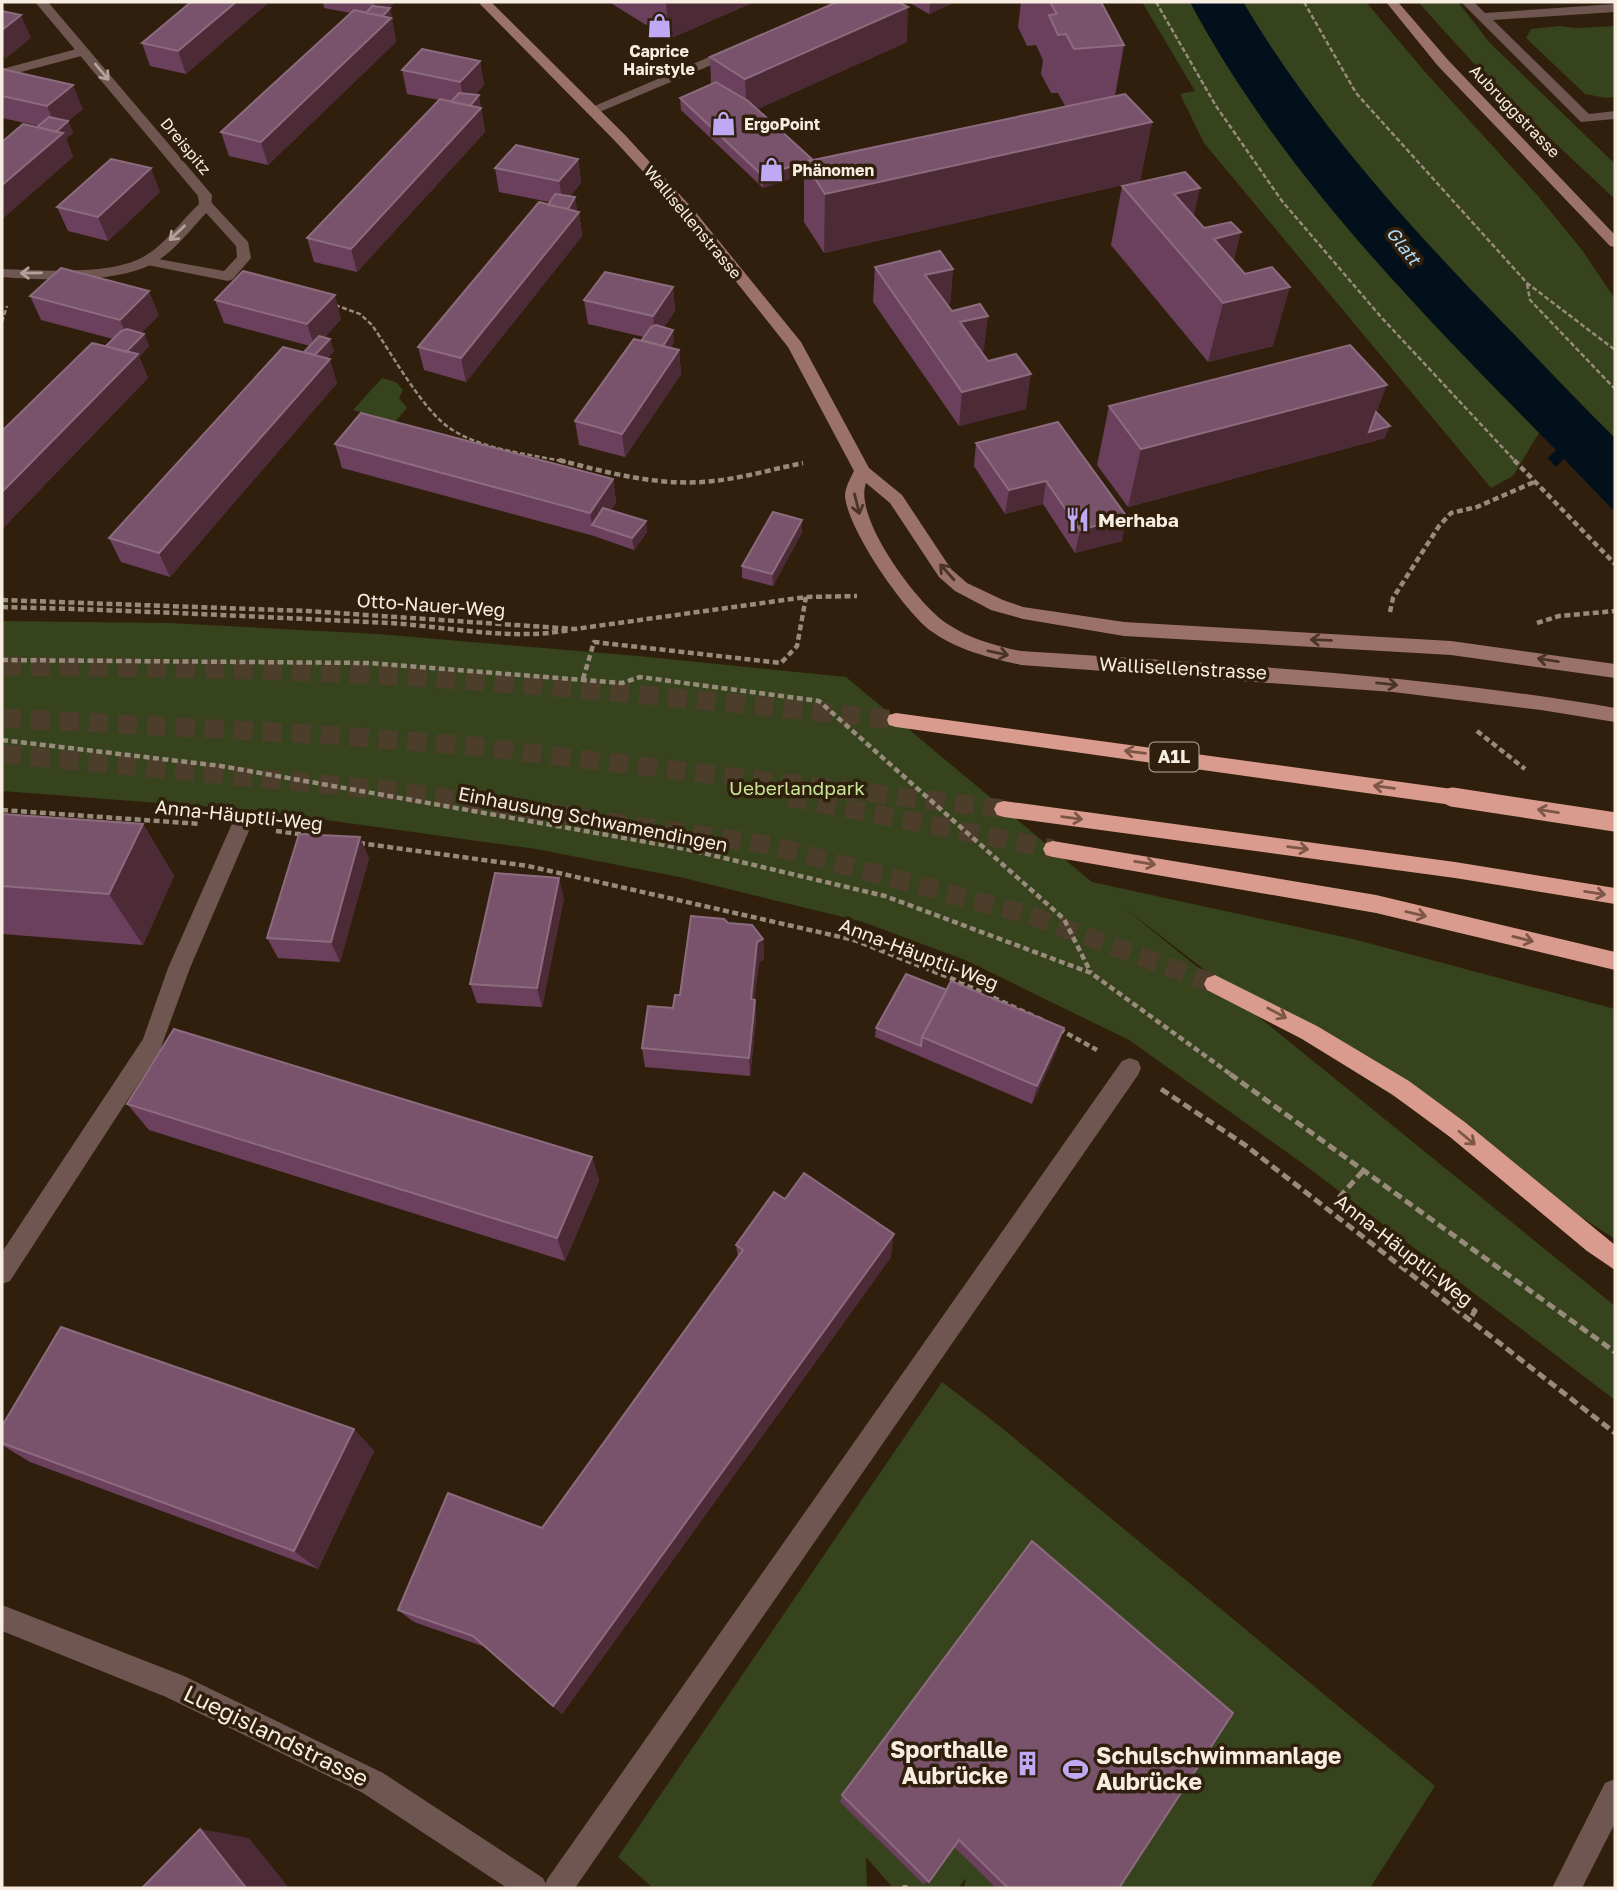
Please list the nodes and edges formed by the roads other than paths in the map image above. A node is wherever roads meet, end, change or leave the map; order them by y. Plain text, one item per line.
1 (41, 2) edge
2 (484, 2) edge
3 (1392, 2) edge
4 (1467, 2) edge
5 (1615, 8) edge
6 (1482, 17) junction
7 (744, 47) edge
8 (84, 51) junction
9 (2, 74) edge
10 (592, 110) junction
11 (1615, 115) edge
12 (206, 205) junction
13 (1615, 243) edge
14 (148, 261) junction
15 (2, 273) edge
16 (862, 471) junction
17 (1615, 671) edge
18 (1615, 715) edge
19 (896, 720) tunnel mouth
20 (1004, 809) tunnel mouth
21 (1615, 822) edge
22 (241, 826) road end
23 (1053, 849) tunnel mouth
24 (1615, 896) edge
25 (1615, 961) edge
26 (1216, 984) tunnel mouth
27 (1130, 1068) road end
28 (1615, 1259) edge
29 (2, 1273) edge
30 (2, 1618) edge
31 (1615, 1793) edge
32 (533, 1888) edge
33 (558, 1888) edge
34 (1567, 1888) edge

1 - 8 street, Dreispitz
2 - 10 street, Wallisellenstrasse
3 - 13 street, Aubruggstrasse
4 - 6 street
5 - 6 street
6 - 11 street
7 - 10 street
8 - 9 street
8 -> 12 street, Dreispitz
10 - 16 street, Wallisellenstrasse
12 -> 14 street, Dreispitz
12 - 14 street
14 -> 15 street
17 -> 16 street, Wallisellenstrasse
16 -> 18 street, Wallisellenstrasse
21 -> 19 highway, A1L, bridge
20 -> 24 highway
22 - 29 street
23 -> 25 highway
26 -> 28 highway
27 - 33 street
30 - 32 street, Luegislandstrasse
31 - 34 street

